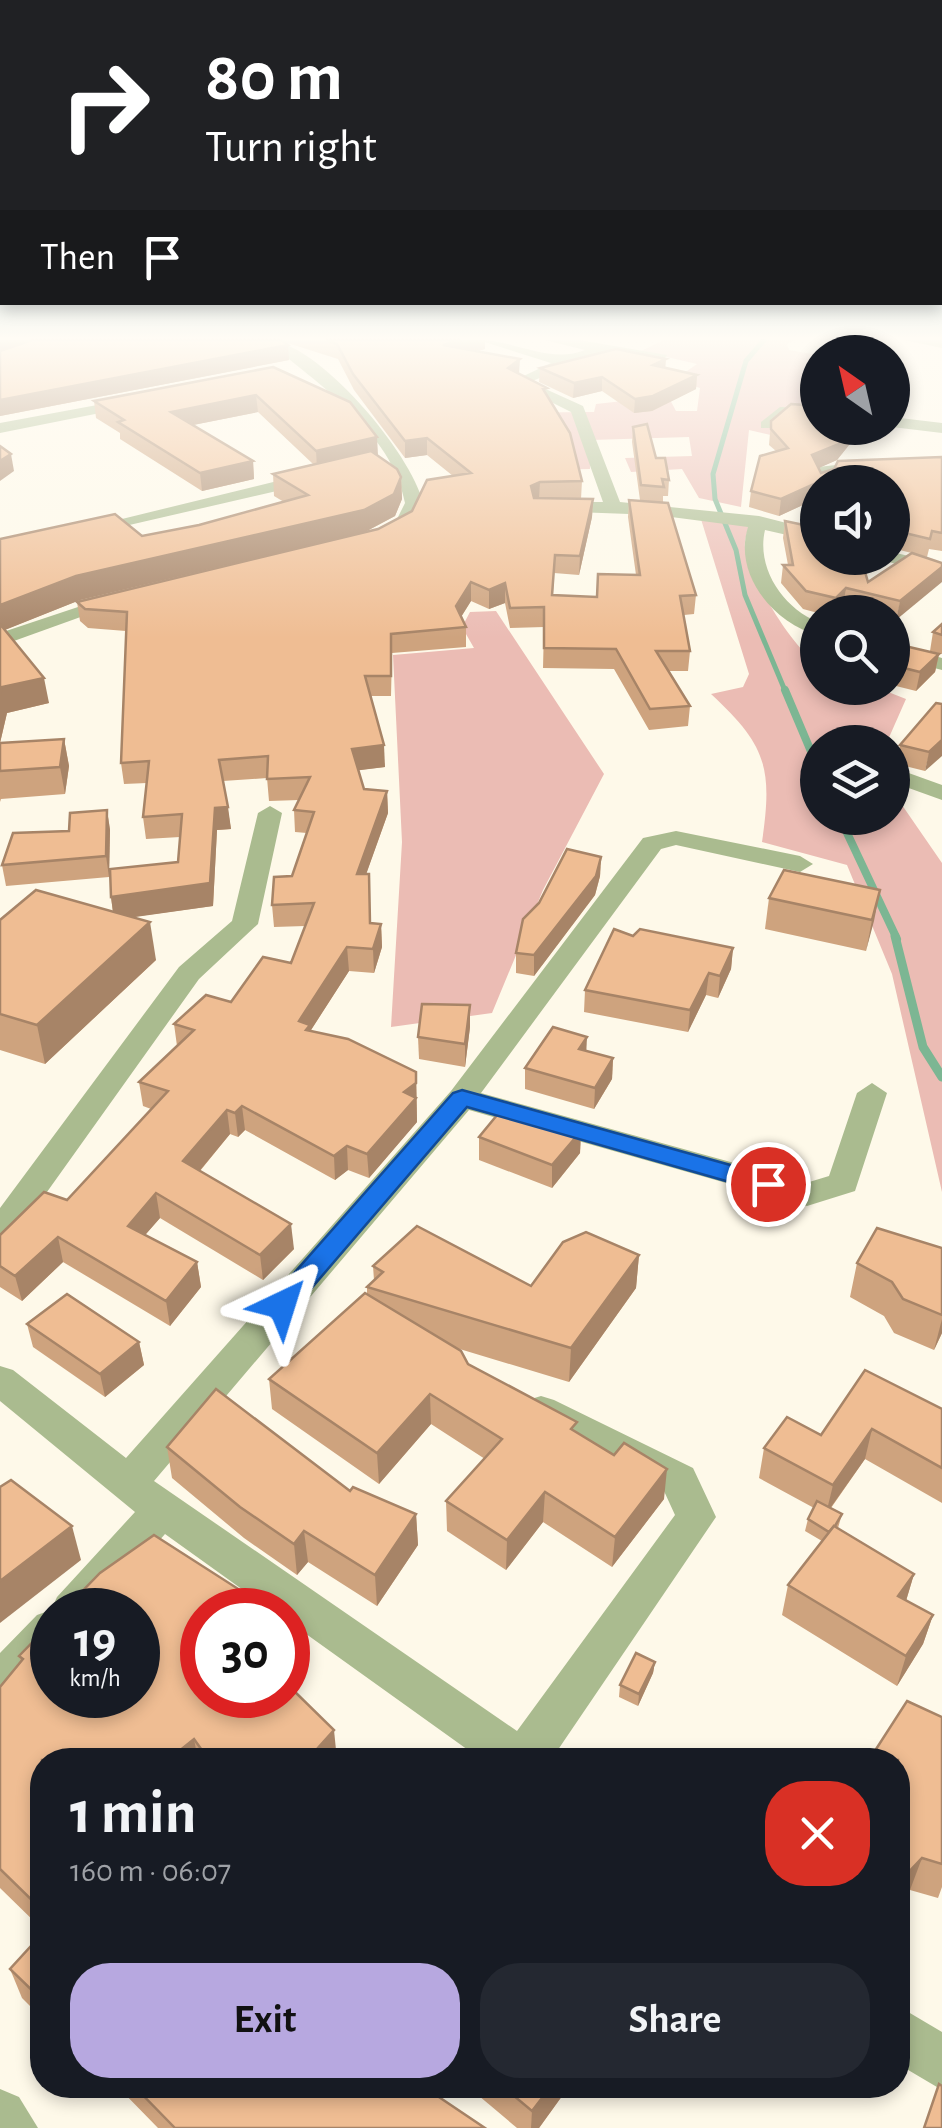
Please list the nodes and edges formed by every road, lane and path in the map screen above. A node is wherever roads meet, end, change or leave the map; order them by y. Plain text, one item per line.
1 (371, 439) edge
2 (589, 439) edge
3 (898, 464) edge
4 (886, 465) edge
5 (338, 472) edge
6 (613, 506) junction
7 (540, 508) edge
8 (799, 516) dead end
9 (764, 522) junction
10 (75, 532) edge
11 (800, 533) edge
12 (372, 540) edge
13 (910, 562) edge
14 (942, 570) edge
15 (137, 596) edge
16 (800, 623) edge
17 (0, 640) edge
18 (910, 655) edge
19 (942, 664) edge
20 (910, 780) edge
21 (942, 792) edge
22 (270, 812) dead end
23 (800, 864) dead end
24 (872, 1093) dead end
25 (462, 1098) junction
26 (0, 1234) edge
27 (0, 1380) edge
28 (501, 1390) edge
29 (128, 1483) junction
30 (162, 1510) junction
31 (92, 1588) edge
32 (30, 1652) edge
33 (0, 1682) edge
34 (505, 1748) edge
35 (531, 1748) edge
36 (910, 2041) edge
37 (942, 2064) edge
38 (0, 2116) edge
39 (11, 2128) edge

1 - 12 street
2 - 6 street
3 - 4 street
5 - 10 street
6 - 7 street
6 - 9 street
8 - 9 street
9 - 11 street
9 - 16 street
13 - 14 street
15 - 17 street
18 - 19 street
20 - 21 street
22 - 26 street
23 - 25 street
24 - 25 street
25 - 29 street
27 - 29 street
28 - 35 street
29 - 30 street
30 - 31 street
30 - 34 street
32 - 33 street
36 - 37 street
38 - 39 street

